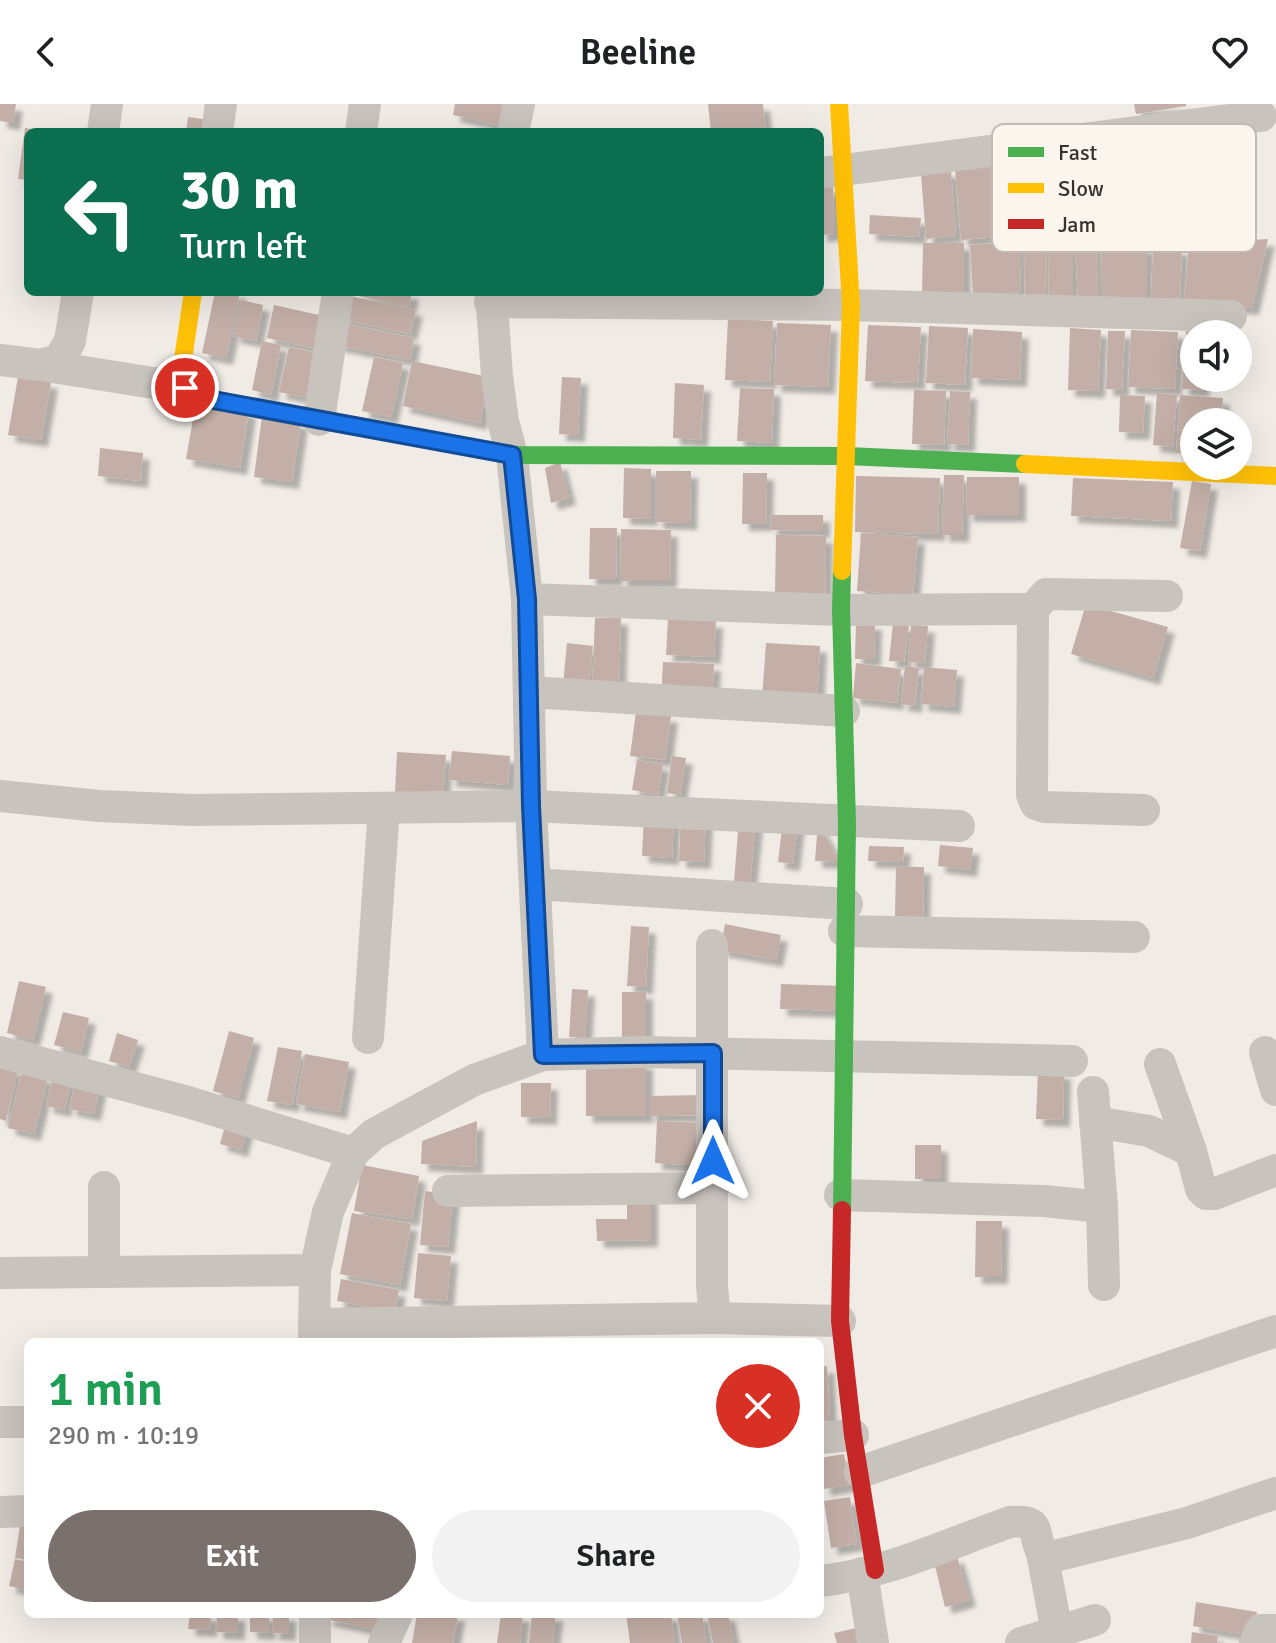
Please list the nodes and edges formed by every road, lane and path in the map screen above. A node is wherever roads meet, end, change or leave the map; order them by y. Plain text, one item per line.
1 (107, 104) edge
2 (221, 104) edge
3 (365, 104) edge
4 (519, 104) edge
5 (839, 104) edge
6 (1261, 116) dead end
7 (1200, 124) edge
8 (104, 128) edge
9 (218, 128) edge
10 (362, 128) edge
11 (514, 128) edge
12 (992, 151) edge
13 (833, 172) edge
14 (77, 296) edge
15 (192, 296) edge
16 (337, 296) edge
17 (491, 297) edge
18 (851, 305) junction
19 (1231, 316) dead end
20 (0, 360) edge
21 (40, 365) junction
22 (185, 388) junction
23 (319, 420) junction
24 (512, 455) junction
25 (847, 456) junction
26 (1276, 476) edge
27 (1167, 596) dead end
28 (527, 599) junction
29 (1033, 609) junction
30 (841, 610) junction
31 (529, 692) junction
32 (844, 711) junction
33 (0, 796) edge
34 (531, 806) junction
35 (384, 808) junction
36 (1144, 810) dead end
37 (847, 823) junction
38 (959, 826) dead end
39 (536, 884) junction
40 (846, 918) junction
41 (1134, 937) dead end
42 (712, 945) dead end
43 (368, 1038) dead end
44 (0, 1052) edge
45 (1265, 1052) dead end
46 (713, 1053) junction
47 (543, 1055) junction
48 (842, 1057) junction
49 (1072, 1061) dead end
50 (1160, 1064) dead end
51 (1276, 1090) edge
52 (1191, 1151) junction
53 (353, 1153) junction
54 (1276, 1170) edge
55 (104, 1187) dead end
56 (713, 1188) junction
57 (448, 1191) dead end
58 (840, 1195) junction
59 (1102, 1207) junction
60 (315, 1270) junction
61 (104, 1272) junction
62 (0, 1273) edge
63 (1104, 1285) dead end
64 (715, 1318) junction
65 (840, 1321) junction
66 (1276, 1331) edge
67 (314, 1333) edge
68 (0, 1422) edge
69 (24, 1422) edge
70 (853, 1435) junction
71 (824, 1438) edge
72 (860, 1472) junction
73 (1276, 1493) edge
74 (24, 1511) edge
75 (0, 1512) edge
76 (1042, 1553) junction
77 (869, 1571) junction
78 (824, 1580) edge
79 (315, 1618) edge
80 (395, 1618) edge
81 (1095, 1620) dead end
82 (1276, 1630) edge
83 (1057, 1632) junction
84 (315, 1643) edge
85 (384, 1643) edge
86 (873, 1643) edge
87 (1021, 1643) edge
88 (1255, 1643) edge

1 - 8 street
2 - 9 street
3 - 10 street
4 - 11 street
5 - 13 street
6 - 7 street
12 - 13 street
13 - 18 street
14 - 21 street
15 - 22 street
16 - 23 street
17 - 18 street
17 - 24 street
18 - 19 street
18 - 25 street
20 - 21 street
21 - 22 street
22 - 23 street
23 - 24 street
24 - 25 street
24 - 28 street
25 - 26 street
25 - 30 street
27 - 29 street
28 - 30 street
28 - 31 street
29 - 30 street
29 - 36 street
30 - 32 street
31 - 32 street
31 - 34 street
32 - 37 street
33 - 35 street
34 - 35 street
34 - 37 street
34 - 39 street
35 - 43 street
37 - 38 street
37 - 40 street
39 - 40 street
39 - 47 street
40 - 41 street
40 - 48 street
42 - 46 street
44 - 53 street
45 - 51 street
46 - 47 street
46 - 48 street
46 - 56 street
47 - 53 street
48 - 49 street
48 - 58 street
50 - 52 street
52 - 54 street
52 - 59 street
53 - 60 street
55 - 61 street
56 - 57 street
56 - 64 street
58 - 59 street
58 - 65 street
59 - 63 street
60 - 61 street
60 - 67 street
61 - 62 street
64 - 65 street
64 - 67 street
65 - 70 street
66 - 72 street
68 - 69 street
70 - 71 street
70 - 72 street
72 - 77 street
73 - 76 street
74 - 75 street
76 - 77 street
76 - 83 street
77 - 78 street
77 - 86 street
79 - 84 street
80 - 85 street
81 - 83 street
82 - 88 street
83 - 87 street

